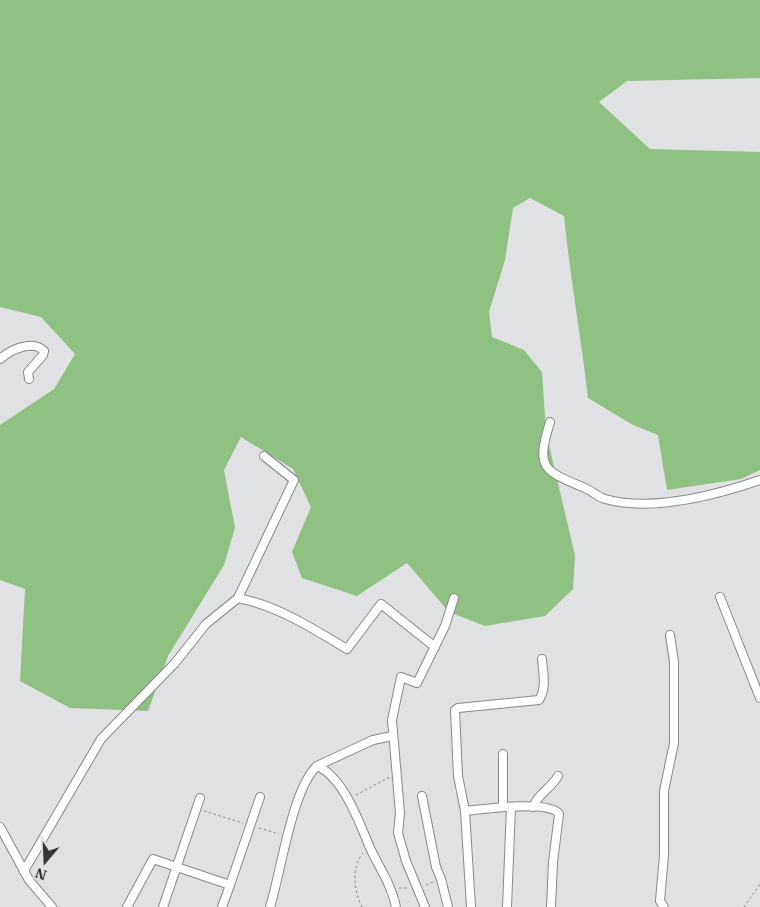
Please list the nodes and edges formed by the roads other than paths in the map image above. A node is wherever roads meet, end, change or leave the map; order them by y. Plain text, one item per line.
1 (0, 359) edge
2 (29, 379) dead end
3 (550, 422) dead end
4 (264, 456) dead end
5 (760, 480) edge
6 (720, 597) dead end
7 (238, 598) junction
8 (454, 598) dead end
9 (670, 635) dead end
10 (435, 648) junction
11 (542, 659) dead end
12 (760, 698) edge
13 (392, 736) junction
14 (503, 754) dead end
15 (318, 766) junction
16 (558, 776) dead end
17 (260, 796) dead end
18 (422, 796) dead end
19 (200, 798) dead end
20 (533, 807) junction
21 (507, 808) junction
22 (465, 811) junction
23 (0, 827) edge
24 (177, 867) junction
25 (24, 871) junction
26 (230, 884) junction
27 (52, 907) edge
28 (127, 907) edge
29 (163, 907) edge
30 (222, 907) edge
31 (270, 907) edge
32 (396, 907) edge
33 (425, 907) edge
34 (448, 907) edge
35 (471, 907) edge
36 (507, 907) edge
37 (551, 907) edge
38 (664, 907) edge

1 - 2 street
3 - 5 street
4 - 7 street
6 - 12 street
7 - 10 street
7 - 25 street
8 - 10 street
9 - 38 street
10 - 13 street
11 - 22 street
13 - 15 street
13 - 33 street
14 - 21 street
15 - 31 street
15 - 32 street
16 - 20 street
17 - 26 street
18 - 34 street
19 - 24 street
20 - 21 street
20 - 37 street
21 - 22 street
21 - 36 street
22 - 35 street
23 - 25 street
24 - 26 street
24 - 28 street
24 - 29 street
25 - 27 street
26 - 30 street

